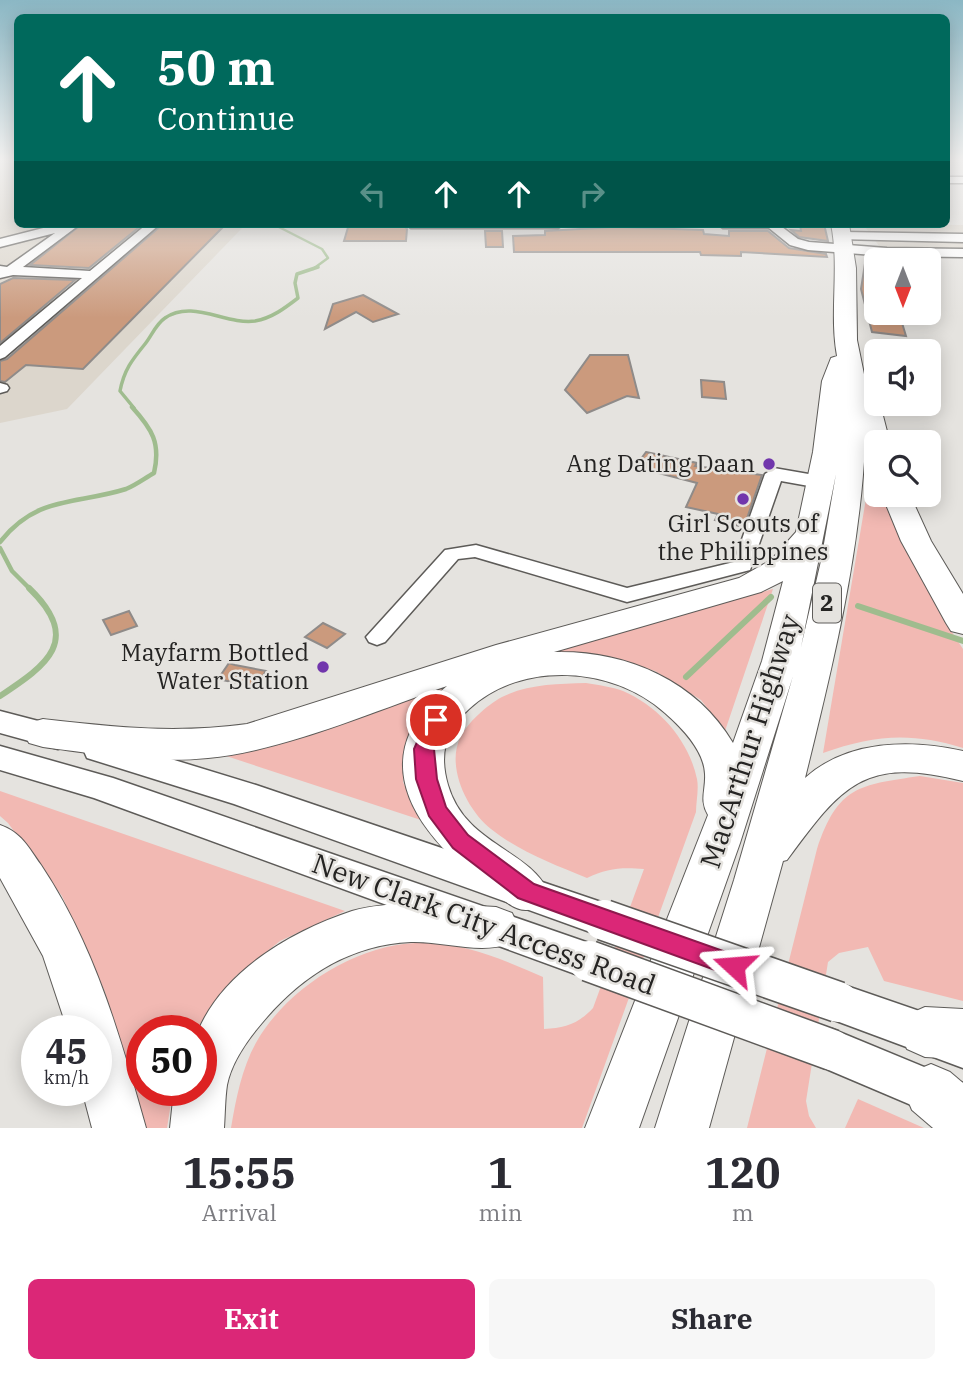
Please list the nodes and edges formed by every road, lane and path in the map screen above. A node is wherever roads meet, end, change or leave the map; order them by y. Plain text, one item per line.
1 (58, 228) edge
2 (68, 228) edge
3 (149, 228) edge
4 (414, 228) edge
5 (781, 228) edge
6 (843, 236) edge
7 (963, 237) edge
8 (425, 238) dead end
9 (0, 243) edge
10 (963, 253) edge
11 (3, 273) edge
12 (93, 275) junction
13 (846, 342) junction
14 (0, 354) edge
15 (873, 430) edge
16 (820, 482) junction
17 (901, 507) edge
18 (811, 530) junction
19 (963, 623) edge
20 (377, 637) dead end
21 (0, 722) edge
22 (43, 733) junction
23 (0, 758) edge
24 (963, 766) edge
25 (0, 843) edge
26 (719, 843) junction
27 (763, 859) junction
28 (526, 891) junction
29 (496, 928) junction
30 (87, 1015) edge
31 (950, 1038) edge
32 (217, 1047) edge
33 (112, 1102) edge
34 (952, 1105) edge
35 (199, 1106) edge
36 (119, 1128) edge
37 (197, 1128) edge
38 (612, 1128) edge
39 (682, 1128) edge

1 - 9 lane
2 - 11 lane
3 - 12 lane
4 - 8 lane
5 - 6 lane
6 - 7 lane
6 - 10 lane
6 - 13 highway, MacArthur Highway / 2
11 - 12 lane
12 - 14 lane
13 - 15 highway
13 - 16 highway, MacArthur Highway / 2
13 - 27 highway, MacArthur Highway / 2
16 - 18 highway, MacArthur Highway / 2
16 - 20 lane
17 - 19 highway
18 - 22 highway
18 - 26 highway, MacArthur Highway / 2
21 - 22 main road, New Clark City Access Road
22 - 28 main road, New Clark City Access Road
23 - 29 main road, New Clark City Access Road
24 - 27 highway
25 - 30 highway
26 - 28 highway
26 - 38 highway, MacArthur Highway / 2
27 - 39 highway, MacArthur Highway / 2
28 - 31 main road, New Clark City Access Road, bridge
29 - 32 highway
29 - 34 main road, New Clark City Access Road, bridge
33 - 36 highway
35 - 37 highway

